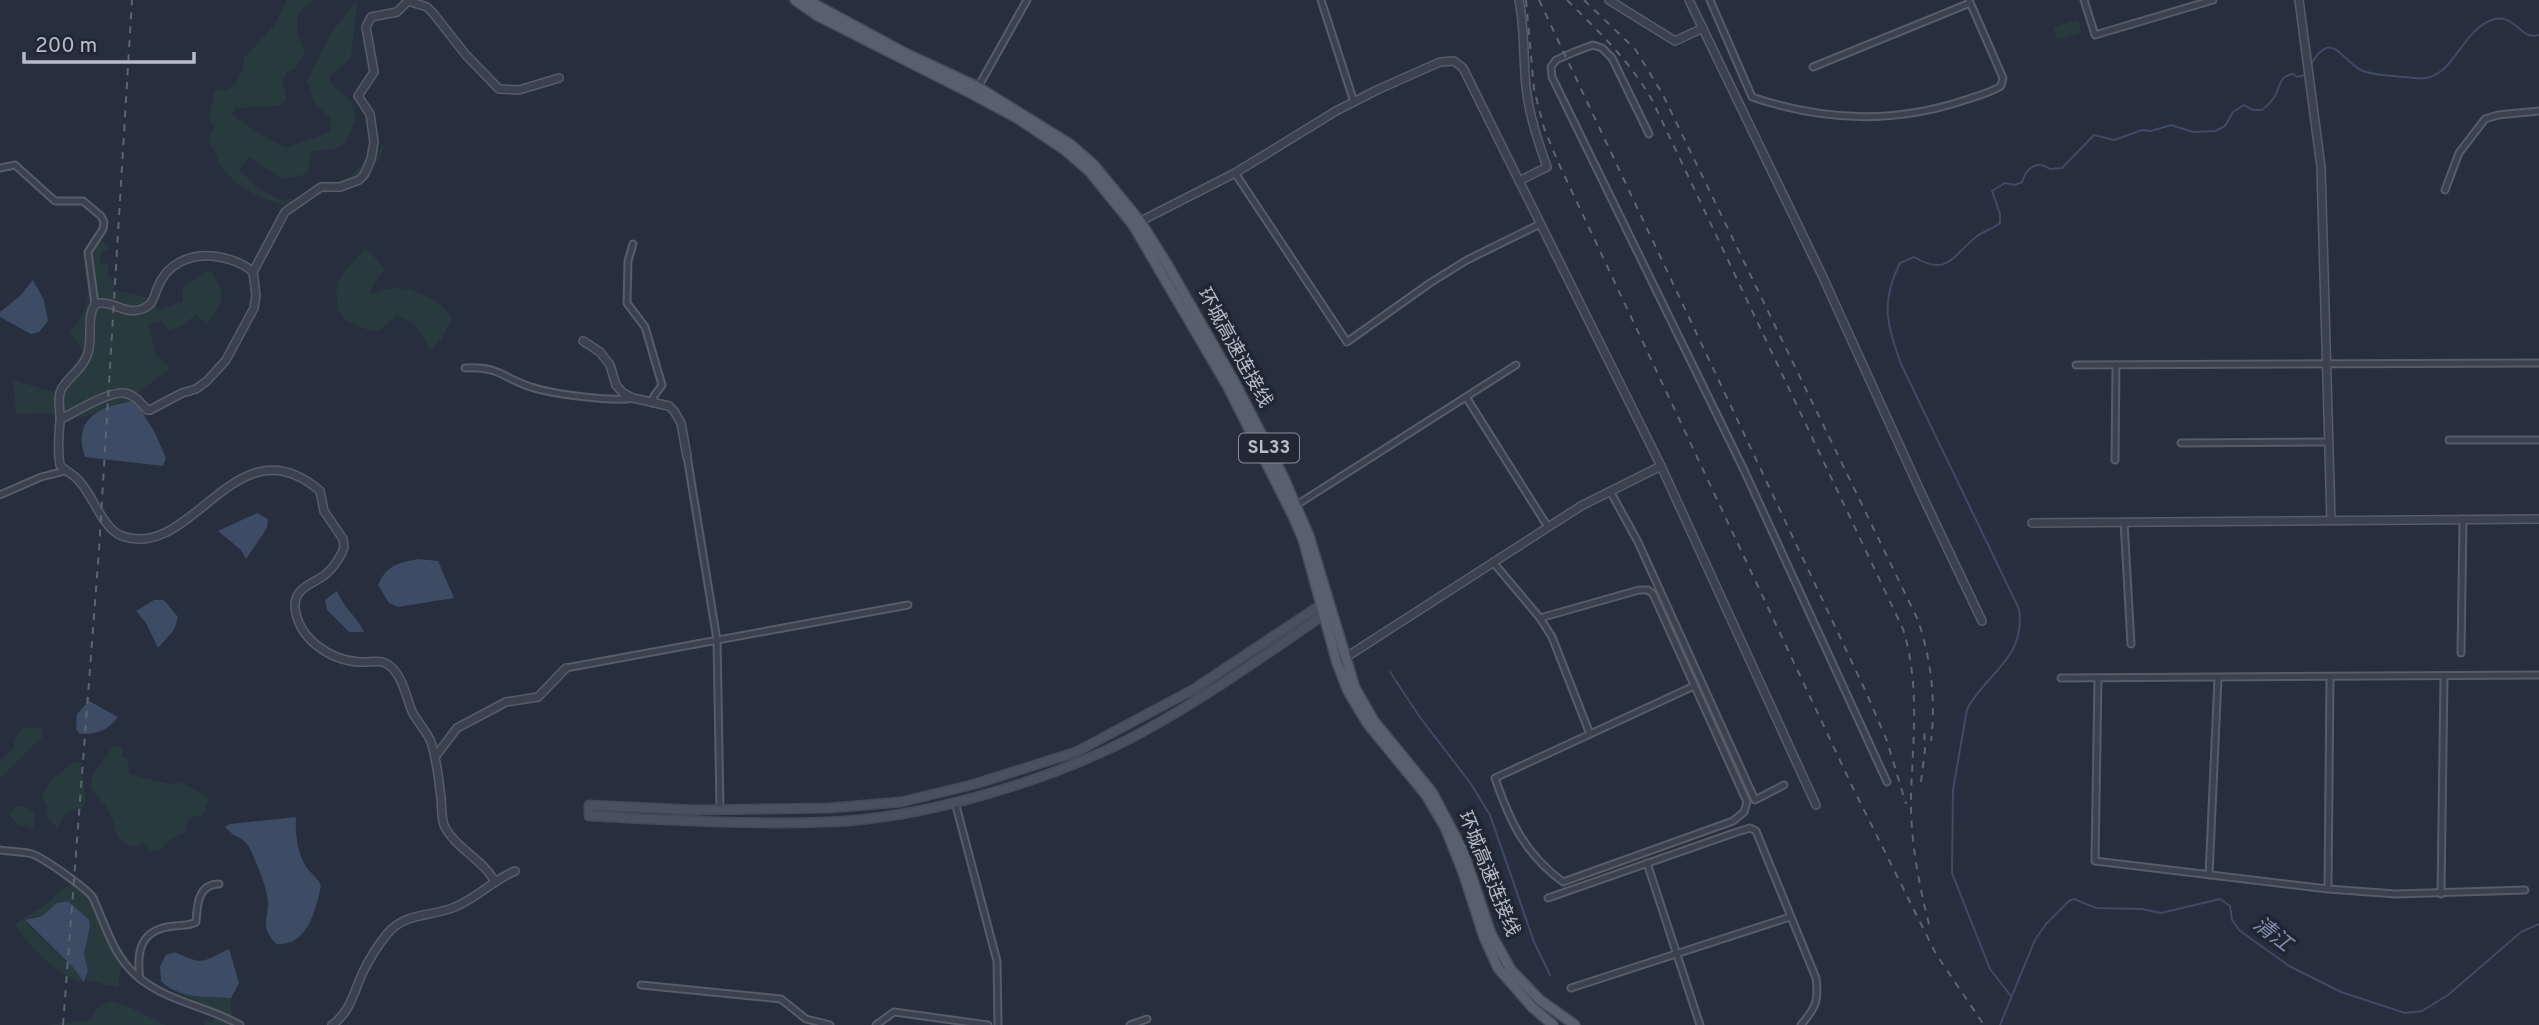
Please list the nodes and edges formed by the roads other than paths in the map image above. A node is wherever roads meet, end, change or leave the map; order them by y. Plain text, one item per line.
1 (795, 0) edge
2 (807, 0) edge
3 (1027, 0) edge
4 (1321, 0) edge
5 (1519, 0) edge
6 (1609, 0) edge
7 (1689, 0) edge
8 (1710, 0) edge
9 (2084, 0) edge
10 (2213, 0) edge
11 (2299, 0) edge
12 (1970, 1) edge
13 (1703, 28) junction
14 (1813, 67) dead end
15 (559, 78) dead end
16 (976, 91) junction
17 (1354, 102) junction
18 (2539, 111) edge
19 (1649, 134) dead end
20 (0, 168) edge
21 (1235, 173) junction
22 (1519, 181) junction
23 (2445, 190) dead end
24 (1137, 223) junction
25 (1540, 224) junction
26 (632, 244) dead end
27 (253, 272) junction
28 (95, 304) junction
29 (583, 341) dead end
30 (2539, 363) edge
31 (2327, 364) junction
32 (1516, 365) dead end
33 (2076, 365) dead end
34 (2116, 365) junction
35 (465, 368) dead end
36 (1466, 397) junction
37 (633, 398) junction
38 (653, 402) junction
39 (61, 419) junction
40 (2449, 440) dead end
41 (2539, 440) edge
42 (2329, 442) junction
43 (2181, 443) dead end
44 (687, 456) joint
45 (2115, 460) dead end
46 (1661, 466) junction
47 (65, 471) junction
48 (1610, 491) junction
49 (0, 495) edge
50 (1293, 507) junction
51 (2463, 519) junction
52 (2539, 519) edge
53 (2332, 520) junction
54 (2124, 522) junction
55 (2032, 523) dead end
56 (1548, 527) junction
57 (1493, 562) junction
58 (908, 605) dead end
59 (1326, 608) junction
60 (1540, 618) junction
61 (1982, 621) dead end
62 (718, 640) junction
63 (2131, 643) dead end
64 (2462, 653) dead end
65 (1341, 661) junction
66 (566, 668) joint
67 (2539, 675) edge
68 (2444, 677) junction
69 (2061, 678) dead end
70 (2098, 678) junction
71 (2218, 678) junction
72 (2330, 678) junction
73 (1694, 686) junction
74 (1590, 734) junction
75 (435, 757) junction
76 (1887, 782) dead end
77 (1784, 785) dead end
78 (955, 802) junction
79 (1816, 805) dead end
80 (720, 810) junction
81 (0, 850) edge
82 (1647, 863) junction
83 (515, 871) dead end
84 (2209, 875) junction
85 (495, 880) junction
86 (219, 884) dead end
87 (2329, 889) junction
88 (2525, 890) dead end
89 (2441, 894) junction
90 (1548, 898) dead end
91 (1790, 917) junction
92 (1676, 953) junction
93 (140, 979) junction
94 (641, 985) dead end
95 (1571, 988) dead end
96 (1147, 1019) dead end
97 (813, 1023) edge
98 (240, 1025) edge
99 (332, 1025) edge
100 (831, 1025) edge
101 (876, 1025) edge
102 (988, 1025) edge
103 (998, 1025) edge
104 (1130, 1025) edge
105 (1553, 1025) edge
106 (1575, 1025) edge
107 (1700, 1025) edge
108 (1801, 1025) edge

1 - 16 main road, 环城高速连接线 / SL33
2 - 16 main road, 环城高速连接线 / SL33
3 - 16 street
4 - 17 street
5 - 22 street
6 - 13 street
7 - 13 street
8 - 12 street
9 - 10 street
11 - 31 street
12 - 14 street
13 - 61 street
15 - 27 street
16 - 24 main road, 环城高速连接线 / SL33
17 - 21 street
17 - 22 street
18 - 23 street
19 - 76 street
20 - 28 street
21 - 24 street
21 - 25 street
22 - 25 street
24 - 50 main road, 环城高速连接线 / SL33
25 - 46 street
26 - 38 street
27 - 28 street
27 - 39 street
28 - 39 street
29 - 37 street
30 - 31 street
31 - 34 street
31 - 42 street
32 - 36 street
33 - 34 street
34 - 45 street
35 - 37 street
36 - 50 street
36 - 56 street
37 - 38 street
38 - 44 street
39 - 47 street
40 - 41 street
42 - 43 street
42 - 53 street
44 - 62 street
46 - 48 street
46 - 79 street
47 - 49 street
47 - 75 street
48 - 56 street
48 - 77 street
50 - 59 main road, 环城高速连接线 / SL33
51 - 52 street
51 - 53 street
51 - 64 street
53 - 54 street
54 - 55 street
54 - 63 street
56 - 57 street
57 - 60 street
57 - 65 street
58 - 62 street
59 - 65 main road, 环城高速连接线 / SL33
59 - 78 main road
59 - 80 main road
60 - 73 street
60 - 74 street
62 - 66 street
62 - 80 street
65 - 105 main road, 环城高速连接线 / SL33
65 - 106 main road, 环城高速连接线 / SL33
66 - 75 street
67 - 68 street
68 - 72 street
68 - 89 street
69 - 70 street
70 - 71 street
70 - 84 street
71 - 72 street
71 - 84 street
72 - 87 street
73 - 74 street
73 - 74 street
75 - 85 street
78 - 80 main road
78 - 103 street
81 - 93 street
82 - 90 street
82 - 91 street
82 - 92 street
83 - 85 street
84 - 87 street
85 - 99 street
86 - 93 street
87 - 89 street
88 - 89 street
91 - 92 street
91 - 108 street
92 - 95 street
92 - 107 street
93 - 98 street
94 - 97 street
96 - 104 street
97 - 100 street
101 - 102 street

